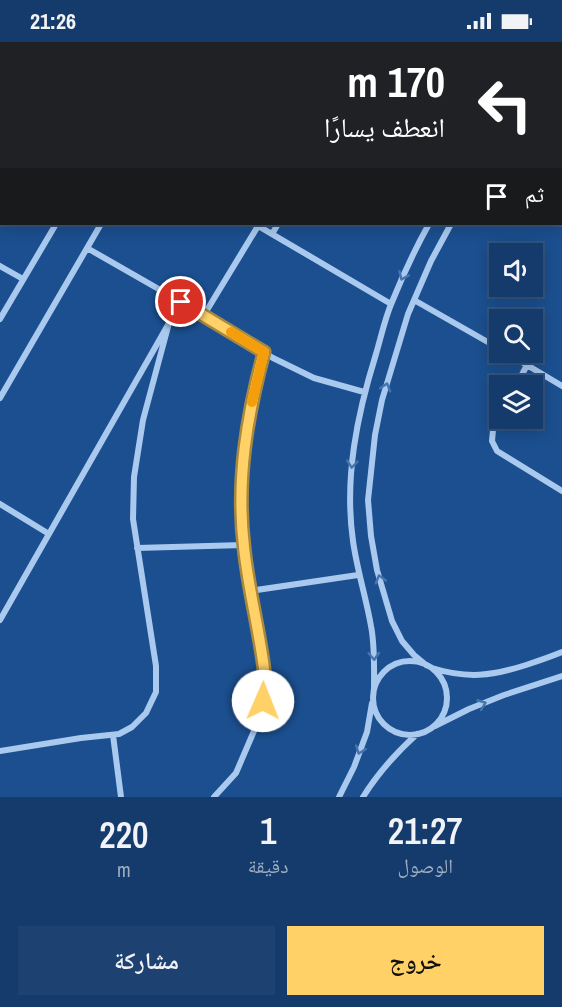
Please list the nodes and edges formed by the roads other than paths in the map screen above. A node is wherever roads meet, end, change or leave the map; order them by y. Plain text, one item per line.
1 (55, 225) edge
2 (100, 225) edge
3 (256, 225) edge
4 (277, 225) edge
5 (428, 225) edge
6 (450, 225) edge
7 (272, 234) junction
8 (87, 248) junction
9 (0, 266) edge
10 (23, 279) junction
11 (414, 300) junction
12 (181, 302) junction
13 (391, 304) junction
14 (204, 315) junction
15 (0, 320) edge
16 (169, 323) junction
17 (489, 343) edge
18 (264, 352) junction
19 (524, 363) edge
20 (527, 365) junction
21 (522, 375) edge
22 (562, 386) edge
23 (364, 392) junction
24 (0, 398) edge
25 (493, 429) edge
26 (562, 491) edge
27 (0, 504) edge
28 (49, 534) junction
29 (243, 545) junction
30 (137, 549) junction
31 (358, 575) junction
32 (250, 591) junction
33 (0, 620) edge
34 (562, 652) edge
35 (429, 667) junction
36 (562, 676) edge
37 (374, 689) junction
38 (373, 700) junction
39 (429, 729) junction
40 (418, 734) junction
41 (113, 735) junction
42 (0, 751) edge
43 (121, 797) edge
44 (214, 797) edge
45 (339, 797) edge
46 (363, 797) edge

1 - 10 street
2 - 8 street
3 - 7 street
3 - 14 street
4 - 7 street
5 -> 13 street
6 - 11 street
7 - 13 street
8 - 12 street
8 - 24 street
9 - 10 street
10 - 15 street
11 - 17 street
35 -> 11 street
12 - 14 street
12 - 16 street
13 - 23 street
14 - 18 street
16 - 28 street
16 - 30 street
18 - 23 street
18 - 29 street
19 - 20 street
20 - 21 street
20 - 22 street
23 -> 31 street
25 - 26 street
27 - 28 street
28 - 33 street
29 - 30 street
29 - 32 street
30 - 41 street
31 - 32 street
31 -> 37 street
32 - 44 street
34 - 35 street
35 - 37 street
35 - 39 street
39 -> 36 street
37 - 38 street
38 - 40 street
38 -> 45 street
39 - 40 street
40 - 46 street
41 - 42 street
41 - 43 street

